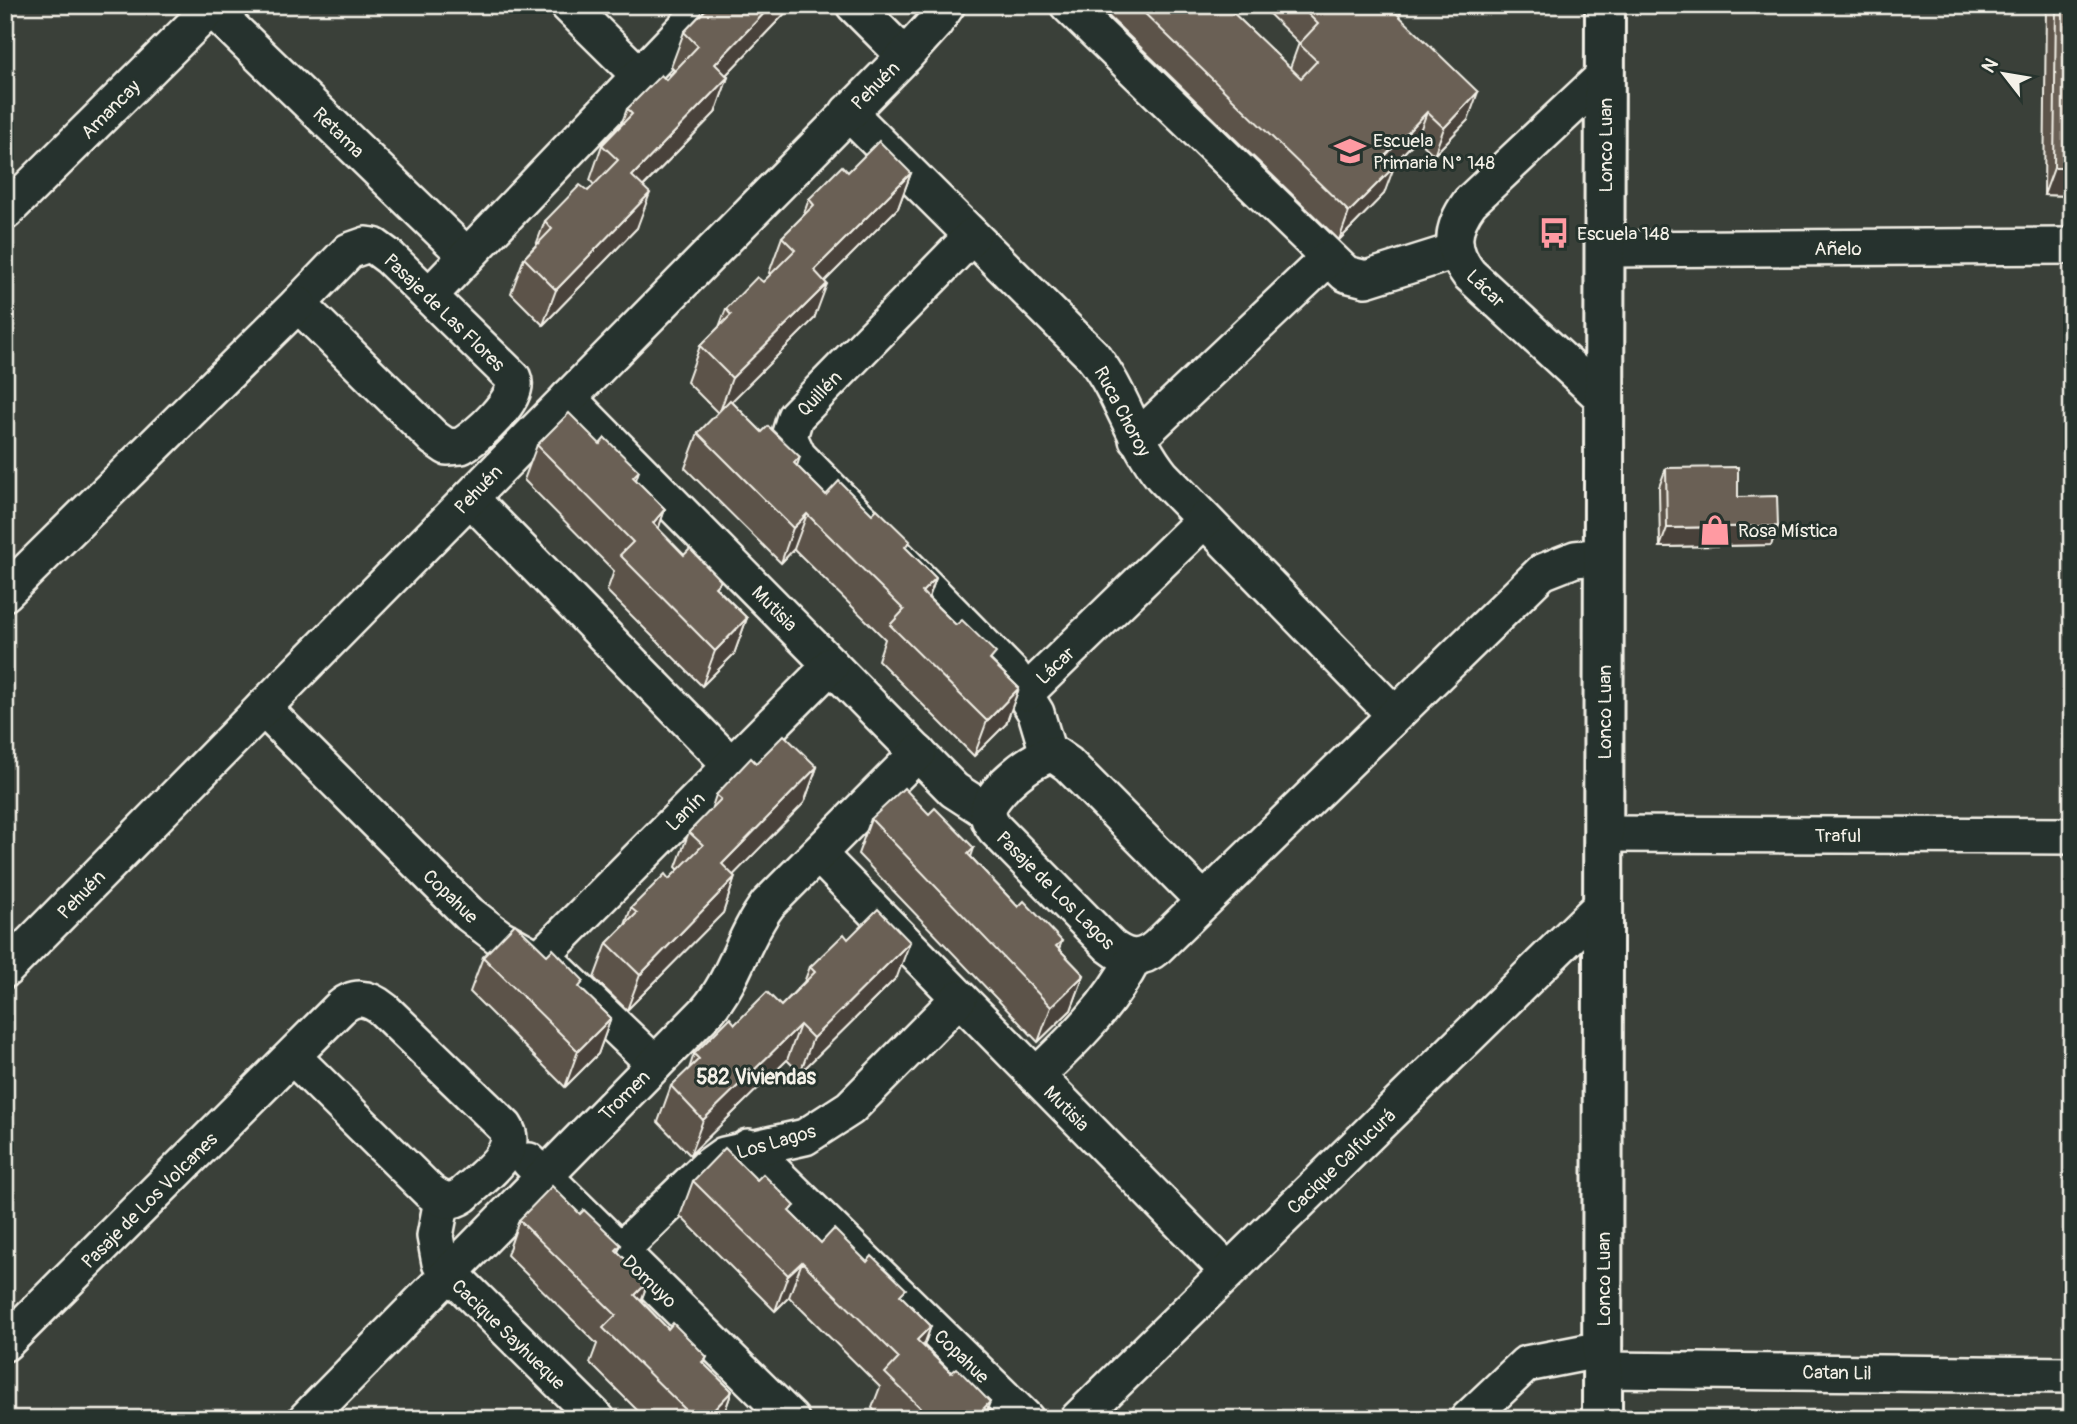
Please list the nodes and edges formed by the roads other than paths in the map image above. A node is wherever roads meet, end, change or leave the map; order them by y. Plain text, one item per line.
1 (568, 5) edge
2 (708, 5) edge
3 (854, 5) edge
4 (947, 5) edge
5 (1068, 5) edge
6 (1605, 5) edge
7 (203, 10) edge
8 (905, 56) junction
9 (1605, 75) junction
10 (640, 76) junction
11 (848, 112) junction
12 (5, 212) edge
13 (972, 236) junction
14 (2072, 246) edge
15 (1605, 249) junction
16 (1455, 251) junction
17 (467, 256) junction
18 (1328, 258) junction
19 (429, 296) junction
20 (298, 304) junction
21 (568, 398) junction
22 (1604, 399) junction
23 (1137, 439) junction
24 (470, 498) junction
25 (1204, 520) junction
26 (1604, 556) junction
27 (5, 593) edge
28 (831, 665) junction
29 (1026, 693) junction
30 (263, 708) junction
31 (1394, 714) junction
32 (918, 753) junction
33 (1048, 753) junction
34 (731, 765) junction
35 (988, 812) junction
36 (1603, 834) junction
37 (2072, 836) edge
38 (818, 855) junction
39 (1203, 900) junction
40 (1603, 904) junction
41 (540, 958) junction
42 (1134, 958) junction
43 (5, 971) edge
44 (959, 998) junction
45 (293, 1057) junction
46 (655, 1064) junction
47 (1036, 1076) junction
48 (510, 1142) junction
49 (748, 1147) junction
50 (544, 1177) junction
51 (443, 1200) junction
52 (620, 1251) junction
53 (1228, 1271) junction
54 (448, 1275) junction
55 (5, 1343) edge
56 (1603, 1359) junction
57 (2072, 1375) edge
58 (306, 1419) edge
59 (597, 1419) edge
60 (791, 1419) edge
61 (1026, 1419) edge
62 (1078, 1419) edge
63 (1468, 1419) edge
64 (1602, 1419) edge

1 - 10 street
2 - 10 street
3 - 8 street
4 - 8 street, Pehuén
5 - 18 street
6 - 9 street, Lonco Luan
7 - 12 street, Amancay
7 - 17 street, Retama
8 - 11 street, Pehuén
9 - 15 street, Lonco Luan
9 - 16 street, Lácar
10 - 17 street
11 - 13 street, Ruca Choroy
11 - 21 street, Pehuén
13 - 23 street, Ruca Choroy
13 - 29 street, Quillén
14 - 15 street, Añelo
15 - 22 street, Lonco Luan
16 - 18 street
16 - 22 street, Lácar
17 - 19 street
18 - 23 street
19 - 20 street, Pasaje de Las Flores
19 - 20 street, Pasaje de Las Flores
20 - 27 street, Pasaje de Las Flores
21 - 24 street, Pehuén
21 - 28 street, Mutisia
22 - 26 street, Lonco Luan
23 - 25 street, Ruca Choroy
24 - 30 street, Pehuén
24 - 34 street
25 - 29 street, Lácar
25 - 31 street, Ruca Choroy
26 - 31 street, Pasaje de Los Lagos
26 - 36 street, Lonco Luan
28 - 32 street, Mutisia
28 - 34 street, Lanín
29 - 33 street, Quillén
30 - 41 street, Copahue
30 - 43 street, Pehuén
31 - 39 street, Pasaje de Los Lagos
32 - 35 street, Mutisia
32 - 38 street, Tromen
33 - 35 street, Pasaje de Los Lagos
33 - 39 street
34 - 41 street, Lanín
35 - 42 street, Pasaje de Los Lagos
36 - 37 street, Traful
36 - 40 street, Lonco Luan
38 - 44 street, Mutisia
38 - 46 street, Tromen
39 - 42 street, Pasaje de Los Lagos
40 - 53 street, Cacique Calfucurá
40 - 56 street, Lonco Luan
41 - 46 street, Copahue
42 - 47 street
44 - 47 street, Mutisia
44 - 49 street, Los Lagos
45 - 48 street, Pasaje de Los Volcanes
45 - 51 street
45 - 55 street, Pasaje de Los Volcanes
46 - 50 street, Tromen
47 - 53 street, Mutisia
48 - 50 street, Domuyo
48 - 51 street
49 - 52 street, Los Lagos
49 - 61 street, Copahue
50 - 52 street, Domuyo
50 - 54 street, Tromen
51 - 54 street, Cacique Sayhueque
52 - 60 street, Domuyo
53 - 62 street, Cacique Calfucurá
54 - 58 street, Tromen
54 - 59 street, Cacique Sayhueque
56 - 57 street, Catan Lil
56 - 63 street, Catan Lil
56 - 64 street, Lonco Luan

